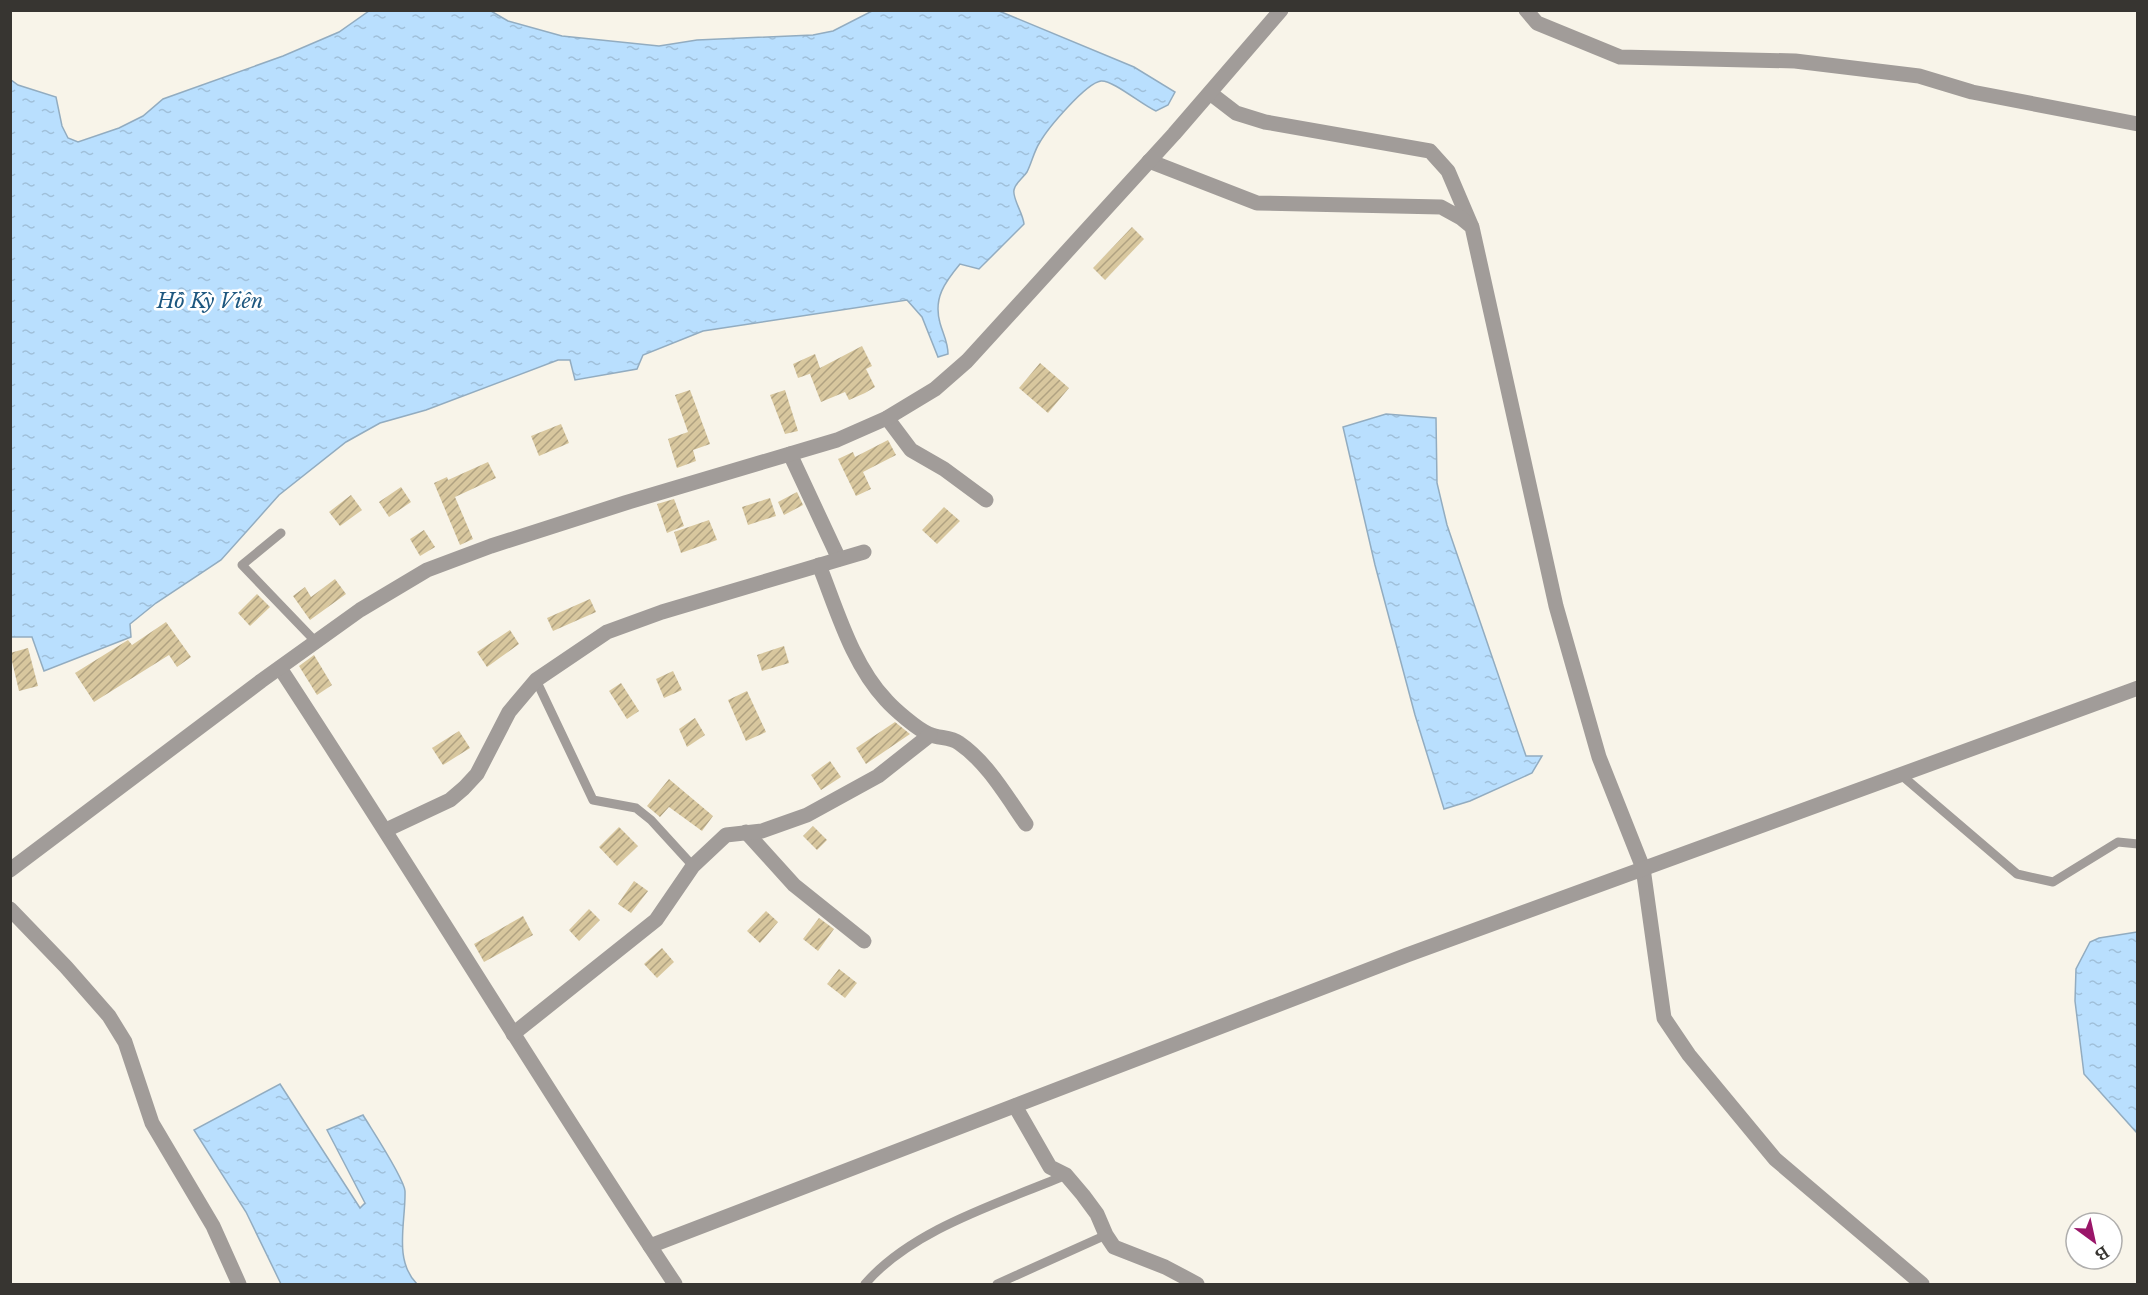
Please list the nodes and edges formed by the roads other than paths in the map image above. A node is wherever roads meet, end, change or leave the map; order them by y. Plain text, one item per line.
1 (1281, 10) edge
2 (1526, 10) edge
3 (1210, 93) junction
4 (2138, 124) edge
5 (1149, 161) junction
6 (1472, 227) junction
7 (887, 418) junction
8 (790, 454) junction
9 (986, 500) dead end
10 (281, 533) dead end
11 (864, 552) dead end
12 (839, 560) junction
13 (819, 565) junction
14 (316, 642) junction
15 (280, 668) junction
16 (536, 680) junction
17 (2138, 688) edge
18 (930, 735) junction
19 (1900, 774) junction
20 (1026, 824) dead end
21 (386, 830) junction
22 (746, 832) junction
23 (2138, 844) edge
24 (693, 866) junction
25 (1643, 868) junction
26 (10, 870) edge
27 (10, 909) edge
28 (864, 941) dead end
29 (513, 1034) junction
30 (1015, 1106) junction
31 (1066, 1174) junction
32 (1106, 1235) junction
33 (650, 1246) junction
34 (239, 1284) edge
35 (675, 1284) edge
36 (865, 1284) edge
37 (997, 1284) edge
38 (1197, 1284) edge
39 (1922, 1284) edge

1 - 3 street
2 - 4 street
3 - 5 street
3 - 6 street
5 - 6 street
5 - 7 street
6 - 25 street
7 - 8 street
7 - 9 street
8 - 12 street
8 - 14 street
10 - 14 lane
11 - 12 street
12 - 13 street
13 - 16 street
13 - 18 street
14 - 15 street
15 - 21 street
15 - 26 street
16 - 21 street
16 - 24 lane
17 - 19 street
18 - 20 street
18 - 22 street
19 - 23 lane
19 - 25 street
21 - 29 street
22 - 24 street
22 - 28 street
24 - 29 street
25 - 30 street
25 - 39 street
27 - 34 street
29 - 33 street
30 - 31 street
30 - 33 street
31 - 32 street
31 - 36 lane
32 - 37 lane
32 - 38 street
33 - 35 street

